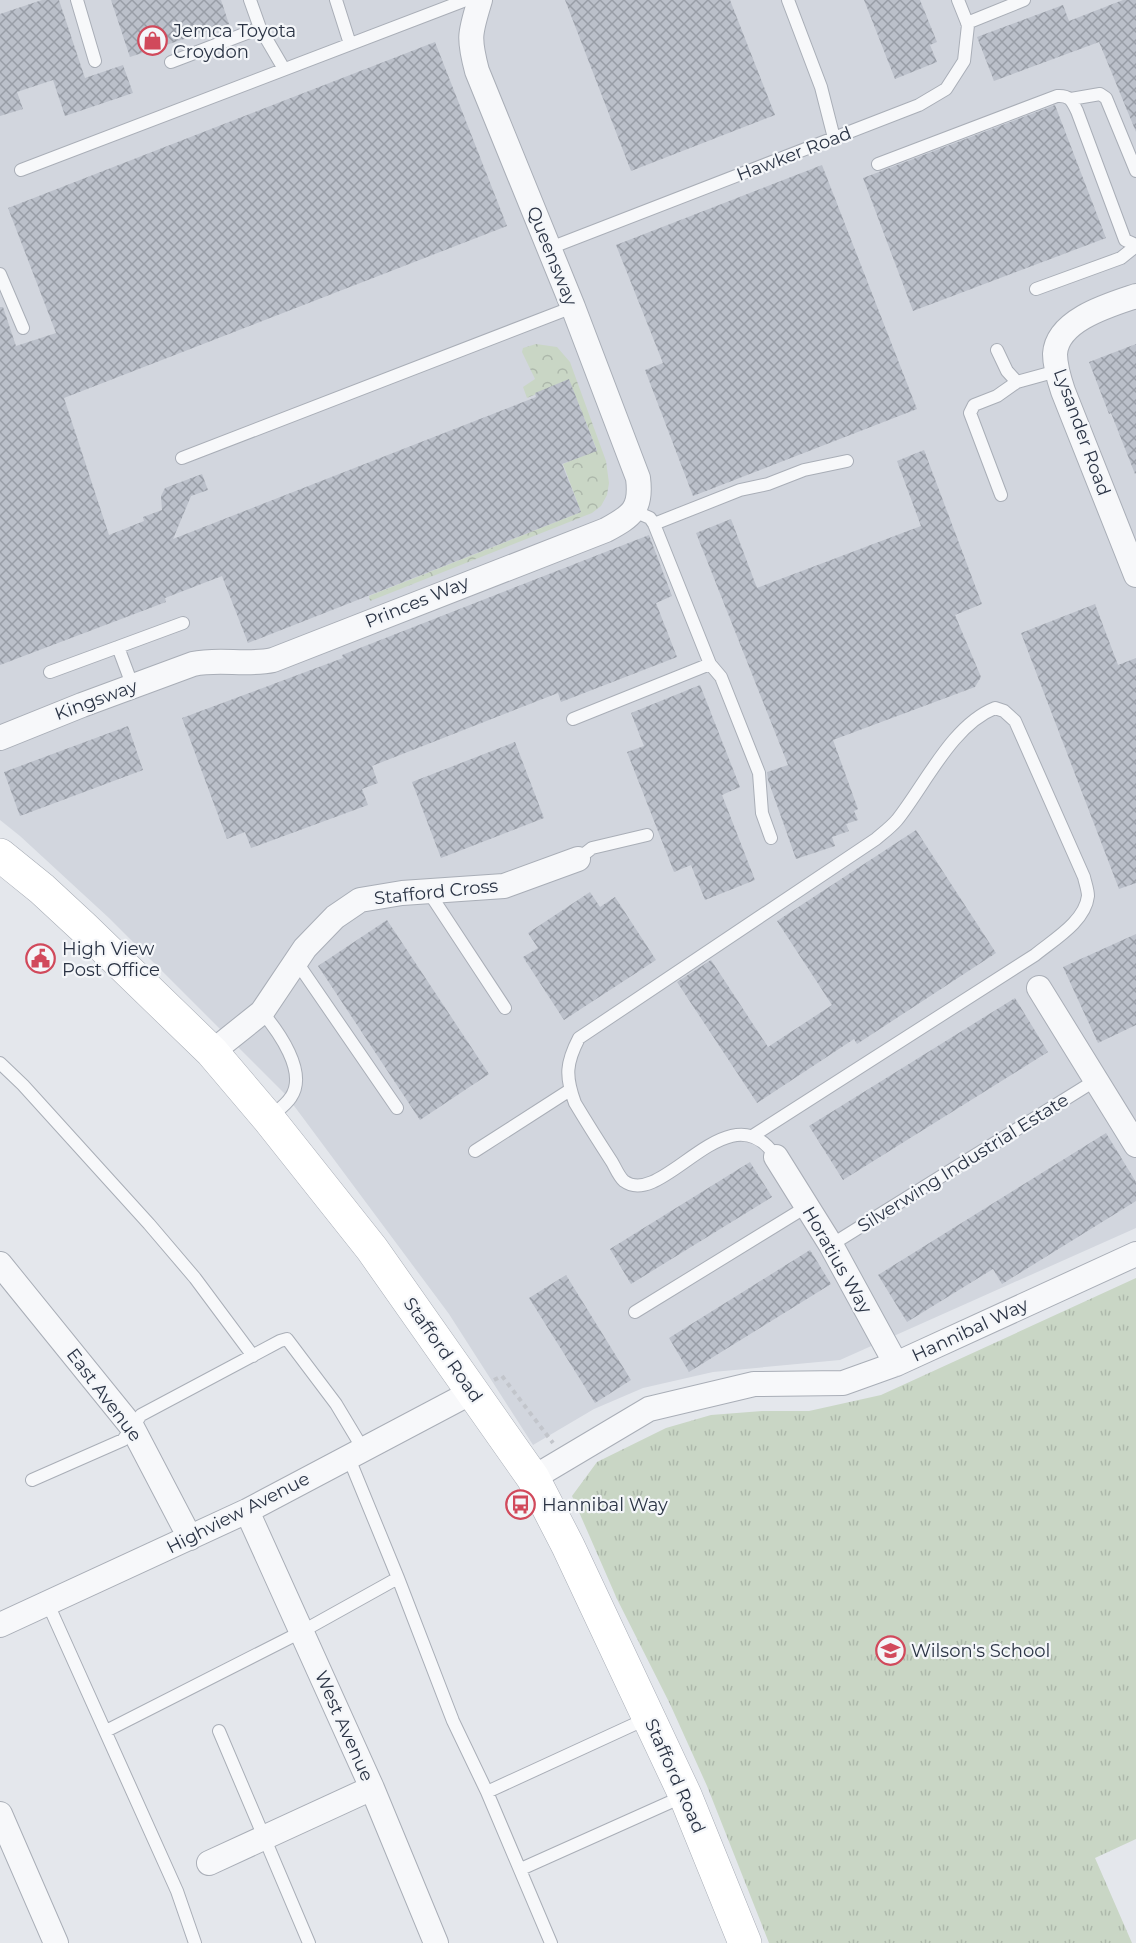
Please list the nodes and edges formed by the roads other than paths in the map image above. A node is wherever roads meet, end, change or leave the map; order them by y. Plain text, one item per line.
1 (77, 0) edge
2 (250, 0) edge
3 (336, 0) edge
4 (466, 0) edge
5 (480, 0) edge
6 (788, 0) edge
7 (958, 0) edge
8 (1020, 1) edge
9 (967, 22) junction
10 (260, 28) junction
11 (350, 44) junction
12 (94, 61) dead end
13 (171, 62) dead end
14 (284, 69) junction
15 (1071, 99) junction
16 (834, 138) junction
17 (878, 164) dead end
18 (21, 170) dead end
19 (1136, 171) edge
20 (1136, 246) edge
21 (549, 249) junction
22 (0, 274) edge
23 (1036, 289) dead end
24 (1136, 296) edge
25 (573, 307) junction
26 (23, 328) dead end
27 (997, 350) dead end
28 (1057, 371) junction
29 (1017, 382) junction
30 (182, 458) dead end
31 (847, 462) dead end
32 (1001, 495) dead end
33 (644, 517) junction
34 (1136, 575) edge
35 (183, 623) dead end
36 (118, 647) junction
37 (193, 664) joint
38 (710, 664) junction
39 (50, 672) dead end
40 (133, 687) junction
41 (573, 719) dead end
42 (0, 738) edge
43 (647, 835) dead end
44 (771, 838) dead end
45 (0, 855) edge
46 (578, 859) joint
47 (428, 891) junction
48 (297, 961) junction
49 (1039, 988) dead end
50 (505, 1008) dead end
51 (262, 1012) junction
52 (212, 1052) junction
53 (0, 1063) edge
54 (1096, 1080) junction
55 (570, 1090) junction
56 (397, 1108) dead end
57 (268, 1118) junction
58 (754, 1135) junction
59 (1136, 1145) edge
60 (475, 1151) dead end
61 (776, 1157) joint
62 (806, 1207) junction
63 (831, 1245) junction
64 (1136, 1254) edge
65 (0, 1264) edge
66 (635, 1312) dead end
67 (253, 1356) junction
68 (896, 1364) junction
69 (472, 1392) junction
70 (132, 1427) junction
71 (355, 1452) junction
72 (532, 1478) junction
73 (32, 1480) dead end
74 (247, 1510) junction
75 (190, 1538) junction
76 (398, 1578) junction
77 (48, 1604) junction
78 (0, 1625) edge
79 (302, 1632) junction
80 (649, 1718) junction
81 (106, 1731) junction
82 (219, 1731) dead end
83 (372, 1788) junction
84 (487, 1792) junction
85 (685, 1795) junction
86 (0, 1814) edge
87 (265, 1837) junction
88 (209, 1863) dead end
89 (521, 1869) junction
90 (56, 1943) edge
91 (195, 1943) edge
92 (309, 1943) edge
93 (436, 1943) edge
94 (551, 1943) edge
95 (744, 1943) edge

1 - 12 lane
2 - 10 lane
3 - 11 lane
4 - 11 lane
5 - 21 street, Queensway
6 - 16 lane
7 - 9 lane, Hawker Road
8 - 9 lane
9 - 16 lane, Hawker Road
10 - 13 lane
10 - 14 lane
11 - 14 lane
14 - 18 lane
15 - 17 lane
15 - 19 lane
15 - 20 lane
16 - 21 lane, Hawker Road
20 - 23 lane
21 - 25 street, Queensway
22 - 26 lane
24 - 28 street, Lysander Road
25 - 30 lane
25 - 33 street, Queensway
27 - 29 lane
28 - 29 lane
28 - 34 street, Lysander Road
29 - 32 lane
31 - 33 lane
33 - 37 street, Princes Way
33 - 38 lane
35 - 36 lane
36 - 39 lane
36 - 40 lane
37 - 40 street, Kingsway
38 - 41 lane
38 - 44 lane
40 - 42 street, Kingsway
43 - 46 lane
45 - 52 main road, Stafford Road
46 - 47 street, Stafford Cross
47 - 48 street, Stafford Cross
47 - 50 lane
48 - 51 street, Stafford Cross
48 - 56 lane
49 - 54 street
51 - 52 street, Stafford Cross
51 - 57 lane
52 - 57 main road, Stafford Road
53 - 67 lane
54 - 59 street
54 - 63 lane, Silverwing Industrial Estate
55 - 58 lane
55 - 58 lane
55 - 60 lane
57 - 69 main road, Stafford Road
58 - 61 lane
61 - 62 street, Horatius Way
62 - 63 street, Horatius Way
62 - 66 lane
63 - 68 street, Horatius Way
64 - 68 street, Hannibal Way
65 - 70 street, East Avenue
67 - 70 lane
67 - 71 lane
68 - 72 street, Hannibal Way
69 - 71 street, Highview Avenue
69 - 72 main road, Stafford Road
70 - 73 lane
70 - 75 street, East Avenue
71 - 74 street, Highview Avenue
71 - 76 lane
72 - 80 main road, Stafford Road
74 - 75 street, Highview Avenue
74 - 79 street, West Avenue
75 - 77 street, Highview Avenue
76 - 79 lane
76 - 84 lane
77 - 78 street, Highview Avenue
77 - 81 lane
79 - 81 lane
79 - 83 street, West Avenue
80 - 84 lane
80 - 85 main road, Stafford Road
81 - 91 lane
82 - 87 lane
83 - 87 street
83 - 93 street, West Avenue
84 - 89 lane
85 - 89 lane
85 - 95 main road, Stafford Road
86 - 90 street
87 - 88 street
87 - 92 lane
89 - 94 lane

